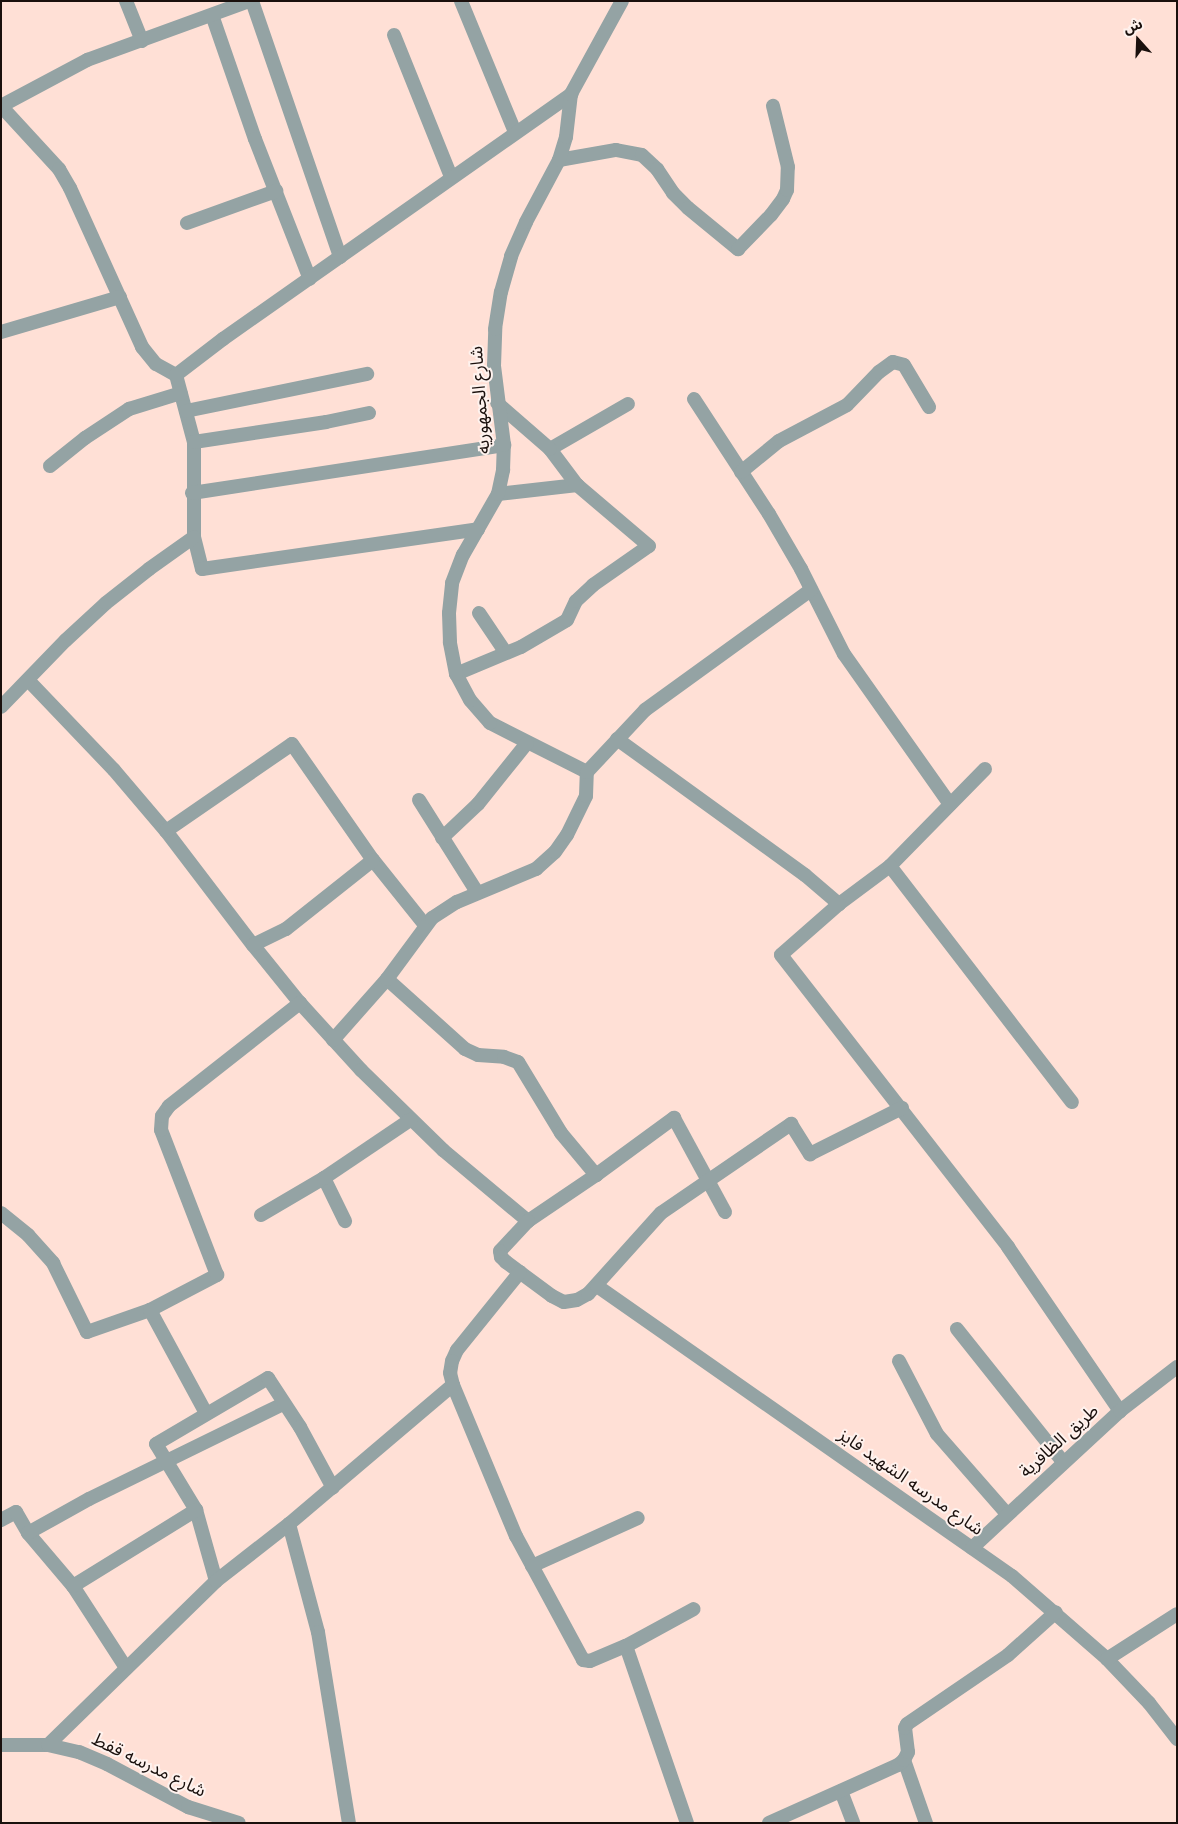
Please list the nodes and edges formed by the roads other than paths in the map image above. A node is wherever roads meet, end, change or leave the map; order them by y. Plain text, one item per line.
1 (126, 1) edge
2 (251, 1) edge
3 (461, 1) edge
4 (622, 1) edge
5 (212, 15) junction
6 (394, 35) dead end
7 (142, 41) junction
8 (570, 94) junction
9 (773, 106) dead end
10 (514, 132) junction
11 (559, 160) junction
12 (451, 177) junction
13 (276, 191) junction
14 (186, 224) dead end
15 (340, 257) junction
16 (310, 278) junction
17 (120, 297) junction
18 (1, 332) edge
19 (367, 374) dead end
20 (176, 375) junction
21 (181, 393) junction
22 (694, 399) dead end
23 (497, 403) junction
24 (628, 404) dead end
25 (929, 407) dead end
26 (186, 411) junction
27 (369, 413) dead end
28 (194, 442) junction
29 (504, 445) junction
30 (550, 449) junction
31 (50, 466) dead end
32 (741, 472) junction
33 (577, 485) junction
34 (192, 493) junction
35 (498, 494) junction
36 (478, 529) junction
37 (194, 537) junction
38 (811, 590) junction
39 (479, 613) dead end
40 (506, 653) junction
41 (456, 674) junction
42 (28, 680) junction
43 (1, 707) edge
44 (617, 739) junction
45 (527, 743) junction
46 (985, 768) dead end
47 (586, 772) junction
48 (419, 800) dead end
49 (950, 804) junction
50 (166, 831) junction
51 (442, 838) junction
52 (372, 860) junction
53 (890, 866) junction
54 (477, 892) junction
55 (839, 904) junction
56 (425, 925) junction
57 (253, 945) junction
58 (387, 978) junction
59 (300, 1003) junction
60 (334, 1040) junction
61 (1072, 1102) dead end
62 (902, 1108) junction
63 (410, 1120) junction
64 (596, 1175) junction
65 (324, 1178) junction
66 (708, 1181) junction
67 (725, 1212) dead end
68 (1, 1213) edge
69 (261, 1215) dead end
70 (345, 1221) dead end
71 (528, 1221) junction
72 (520, 1272) junction
73 (597, 1286) junction
74 (150, 1310) junction
75 (957, 1329) dead end
76 (899, 1361) dead end
77 (1177, 1367) edge
78 (453, 1385) junction
79 (283, 1404) junction
80 (1120, 1412) junction
81 (206, 1413) junction
82 (167, 1461) junction
83 (1063, 1462) junction
84 (333, 1488) junction
85 (196, 1510) junction
86 (1006, 1514) junction
87 (638, 1518) dead end
88 (1, 1520) edge
89 (289, 1524) junction
90 (28, 1534) junction
91 (972, 1548) junction
92 (532, 1566) junction
93 (216, 1582) junction
94 (73, 1586) junction
95 (694, 1609) dead end
96 (1056, 1612) junction
97 (1177, 1614) edge
98 (626, 1646) junction
99 (1107, 1659) junction
100 (126, 1668) junction
101 (1177, 1739) edge
102 (48, 1744) junction
103 (1, 1745) edge
104 (904, 1760) junction
105 (840, 1791) junction
106 (218, 1820) edge
107 (238, 1823) edge
108 (349, 1823) edge
109 (687, 1823) edge
110 (769, 1823) edge
111 (853, 1823) edge
112 (926, 1823) edge

1 - 7 street
2 - 5 street
2 - 15 street
3 - 10 street
4 - 8 street, شارع الجمهوريه
5 - 7 street
5 - 13 street
6 - 12 street
7 - 17 street
8 - 10 street
8 - 11 street, شارع الجمهوريه
9 - 11 street
10 - 12 street
11 - 23 street, شارع الجمهوريه
12 - 15 street
13 - 14 street
13 - 16 street
15 - 16 street
16 - 20 street
17 - 18 street
17 - 20 street
19 - 26 street
20 - 21 street
21 - 26 street
21 - 31 street
22 - 32 street
23 - 29 street, شارع الجمهوريه
23 - 30 street
24 - 30 street
25 - 32 street
26 - 28 street
27 - 28 street
28 - 34 street
29 - 34 street
29 - 35 street, شارع الجمهوريه
30 - 33 street
32 - 38 street
33 - 35 street
33 - 40 street
34 - 37 street
35 - 36 street, شارع الجمهوريه
36 - 37 street
36 - 41 street, شارع الجمهوريه
37 - 42 street
38 - 44 street
38 - 49 street
39 - 40 street
40 - 41 street
41 - 45 street, شارع الجمهوريه
42 - 43 street
42 - 50 street
44 - 47 street
44 - 55 street
45 - 47 street, شارع الجمهوريه
45 - 51 street
46 - 49 street
47 - 54 street
48 - 51 street
49 - 53 street
50 - 52 street
50 - 57 street
51 - 54 street
52 - 56 street
52 - 57 street
53 - 55 street
53 - 61 street
54 - 56 street
55 - 62 street
56 - 58 street
57 - 59 street
58 - 60 street
58 - 64 street
59 - 60 street
59 - 74 street
60 - 63 street
62 - 66 street
62 - 80 street
63 - 65 street
63 - 71 street
64 - 66 street
64 - 71 street
65 - 69 street
65 - 70 street
66 - 67 street
66 - 73 street
68 - 74 street
71 - 72 street
72 - 73 street
72 - 78 street
73 - 91 street, شارع مدرسه الشهيد فايز
74 - 81 street
75 - 83 street
76 - 86 street
77 - 80 street, طريق الظافرية
78 - 84 street
78 - 92 street
79 - 81 street
79 - 82 street
79 - 84 street
80 - 83 street, طريق الظافرية
81 - 82 street
82 - 85 street
82 - 90 street
83 - 86 street, طريق الظافرية
84 - 89 street
85 - 93 street
85 - 94 street
86 - 91 street, طريق الظافرية
87 - 92 street
88 - 90 street
89 - 93 street
89 - 108 street
90 - 94 street
91 - 96 street, شارع مدرسه الشهيد فايز
92 - 98 street
93 - 100 street
94 - 100 street
95 - 98 street
96 - 99 street, شارع مدرسه الشهيد فايز
96 - 104 street
97 - 99 street
98 - 109 street
99 - 101 street, شارع مدرسه الشهيد فايز
100 - 102 street
102 - 103 street, شارع مدرسه قفط
102 - 106 street, شارع مدرسه قفط
104 - 105 street
104 - 112 street
105 - 110 street
105 - 111 street
106 - 107 street, شارع مدرسه قفط

